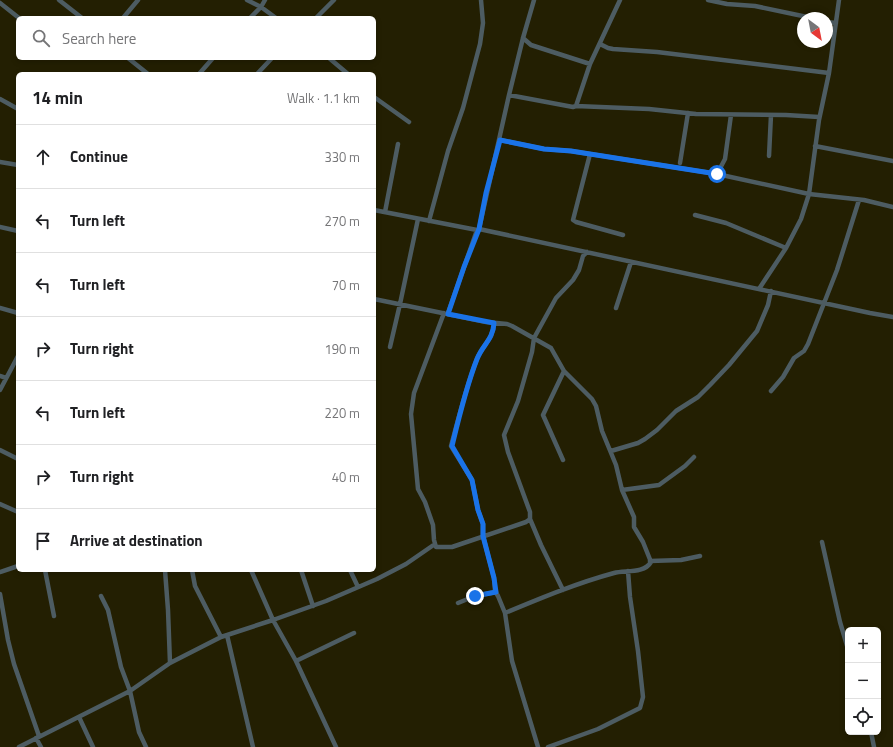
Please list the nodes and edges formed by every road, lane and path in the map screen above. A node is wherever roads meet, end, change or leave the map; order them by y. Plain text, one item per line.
1 (138, 0) edge
2 (247, 0) edge
3 (265, 0) edge
4 (334, 0) edge
5 (482, 0) edge
6 (534, 0) edge
7 (620, 0) edge
8 (708, 0) edge
9 (839, 0) edge
10 (61, 1) edge
11 (0, 3) edge
12 (261, 7) junction
13 (797, 15) edge
14 (16, 16) edge
15 (80, 16) edge
16 (125, 16) edge
17 (252, 16) edge
18 (273, 16) edge
19 (318, 16) edge
20 (833, 23) edge
21 (836, 24) junction
22 (523, 38) junction
23 (600, 44) junction
24 (130, 60) edge
25 (211, 60) edge
26 (270, 60) edge
27 (330, 60) edge
28 (590, 64) junction
29 (146, 72) edge
30 (201, 72) edge
31 (259, 72) edge
32 (346, 72) edge
33 (829, 73) junction
34 (509, 96) junction
35 (0, 98) edge
36 (376, 98) edge
37 (576, 106) junction
38 (16, 108) edge
39 (688, 113) junction
40 (731, 115) junction
41 (771, 115) junction
42 (819, 117) junction
43 (409, 122) dead end
44 (500, 140) junction
45 (398, 144) dead end
46 (815, 146) junction
47 (590, 154) junction
48 (769, 156) dead end
49 (893, 161) edge
50 (0, 162) edge
51 (680, 163) dead end
52 (16, 165) edge
53 (717, 174) junction
54 (809, 194) junction
55 (859, 200) junction
56 (893, 207) edge
57 (376, 210) edge
58 (385, 212) junction
59 (695, 215) dead end
60 (418, 219) junction
61 (429, 221) junction
62 (0, 227) edge
63 (478, 230) junction
64 (16, 231) edge
65 (623, 235) dead end
66 (786, 248) junction
67 (587, 252) junction
68 (631, 262) junction
69 (758, 288) junction
70 (771, 291) junction
71 (376, 299) edge
72 (824, 303) junction
73 (400, 304) junction
74 (0, 308) edge
75 (616, 308) dead end
76 (16, 312) edge
77 (446, 313) junction
78 (893, 317) edge
79 (494, 323) junction
80 (534, 338) junction
81 (390, 347) dead end
82 (16, 360) edge
83 (564, 371) junction
84 (0, 376) edge
85 (6, 378) junction
86 (0, 390) edge
87 (771, 391) dead end
88 (0, 450) edge
89 (611, 451) junction
90 (694, 457) dead end
91 (16, 458) edge
92 (563, 460) dead end
93 (622, 490) junction
94 (0, 504) edge
95 (16, 511) edge
96 (530, 519) junction
97 (483, 536) junction
98 (822, 542) dead end
99 (435, 544) junction
100 (700, 556) dead end
101 (651, 562) junction
102 (16, 567) edge
103 (628, 571) junction
104 (0, 572) edge
105 (45, 572) edge
106 (165, 572) edge
107 (192, 572) edge
108 (252, 572) edge
109 (301, 572) edge
110 (351, 572) edge
111 (358, 587) junction
112 (563, 590) junction
113 (496, 592) junction
114 (0, 594) edge
115 (101, 596) dead end
116 (458, 603) dead end
117 (313, 606) junction
118 (505, 613) junction
119 (54, 616) dead end
120 (273, 620) junction
121 (354, 633) dead end
122 (227, 635) junction
123 (221, 637) junction
124 (845, 639) edge
125 (296, 662) junction
126 (170, 663) junction
127 (130, 691) junction
128 (79, 717) junction
129 (872, 735) edge
130 (38, 737) junction
131 (19, 747) edge
132 (41, 747) edge
133 (94, 747) edge
134 (146, 747) edge
135 (254, 747) edge
136 (336, 747) edge
137 (538, 747) edge
138 (548, 747) edge
139 (874, 747) edge

1 - 16 street
2 - 12 street
3 - 12 street
4 - 19 street
5 - 61 street
6 - 22 street
7 - 23 street
8 - 13 street
9 - 21 street
10 - 15 street
11 - 14 street
12 - 17 street
12 - 18 street
20 - 21 street
21 - 33 street
22 - 28 street
22 - 34 street
23 - 28 street
23 - 33 street
24 - 29 street
25 - 30 street
26 - 31 street
27 - 32 street
28 - 37 street
33 - 42 street
34 - 37 street
34 - 44 street
35 - 38 street
36 - 43 street
37 - 39 street
39 - 40 street
39 - 51 street
40 - 41 street
40 - 53 street
41 - 42 street
41 - 48 street
42 - 46 street
44 - 47 street
44 - 63 street
45 - 58 street
46 - 49 street
46 - 54 street
47 - 53 street
47 - 65 street
50 - 52 street
53 - 54 street
54 - 55 street
54 - 66 street
55 - 56 street
55 - 72 street
57 - 58 street
58 - 60 street
59 - 66 street
60 - 61 street
60 - 73 street
61 - 63 street
62 - 64 street
63 - 67 street
63 - 77 street
66 - 69 street
67 - 68 street
67 - 80 street
68 - 69 street
68 - 75 street
69 - 70 street
70 - 72 street
70 - 89 street
71 - 73 street
72 - 78 street
72 - 87 street
73 - 77 street
73 - 81 street
74 - 76 street
77 - 79 street
77 - 99 street
79 - 80 street
79 - 97 street
80 - 83 street
80 - 96 street
82 - 85 street
83 - 89 street
83 - 92 street
84 - 85 street
85 - 86 street
88 - 91 street
89 - 93 street
90 - 93 street
93 - 101 street
94 - 95 street
96 - 97 street
96 - 112 street
97 - 99 street
97 - 113 street
98 - 124 street
99 - 111 street
100 - 101 street
101 - 103 street
102 - 104 street
103 - 112 street
103 - 138 street
105 - 119 street
106 - 126 street
107 - 123 street
108 - 120 street
109 - 117 street
110 - 111 street
111 - 117 street
112 - 118 street
113 - 116 street
113 - 118 street
114 - 130 street
115 - 127 street
117 - 120 street
118 - 137 street
120 - 122 street
120 - 125 street
121 - 125 street
122 - 123 street
122 - 135 street
123 - 126 street
125 - 136 street
126 - 127 street
127 - 128 street
127 - 134 street
128 - 130 street
128 - 133 street
129 - 139 street
130 - 131 street
130 - 132 street

